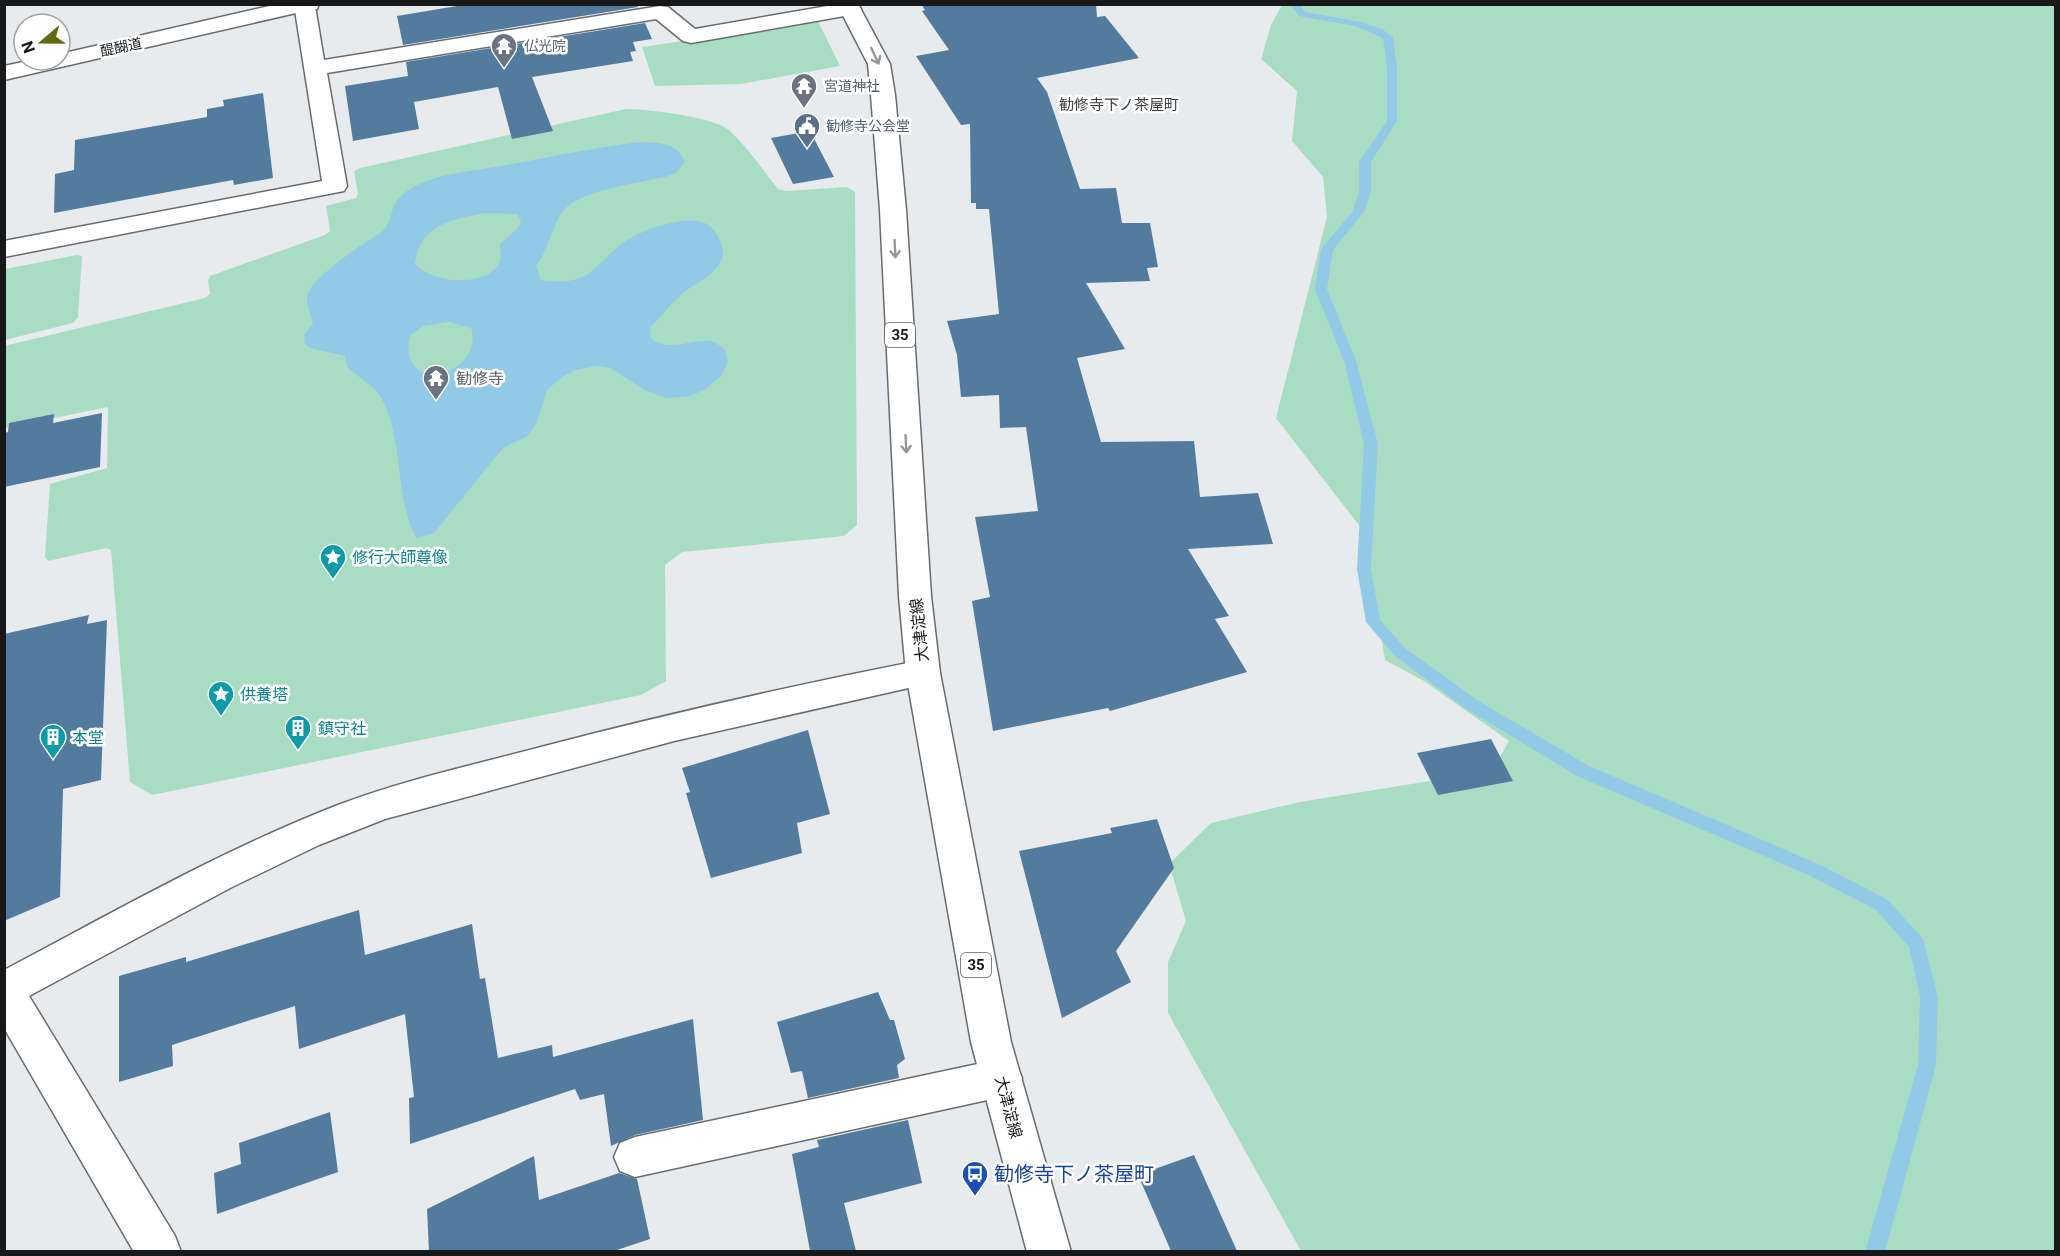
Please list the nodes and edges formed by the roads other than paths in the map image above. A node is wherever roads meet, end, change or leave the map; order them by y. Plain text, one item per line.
1 (307, 5) edge
2 (849, 7) edge
3 (237, 13) edge
4 (314, 68) junction
5 (4, 73) edge
6 (4, 249) edge
7 (923, 674) junction
8 (4, 990) edge
9 (1002, 1078) junction
10 (635, 1157) dead end
11 (159, 1251) edge
12 (1049, 1251) edge

1 - 3 street
1 - 4 street
2 - 4 street
2 -> 7 street, 大津淀線 / 35
3 - 5 street, 醍醐道
4 - 6 street
7 - 8 street
7 - 9 street, 大津淀線 / 35
8 - 11 street
9 - 10 street
9 - 12 street, 大津淀線 / 35

